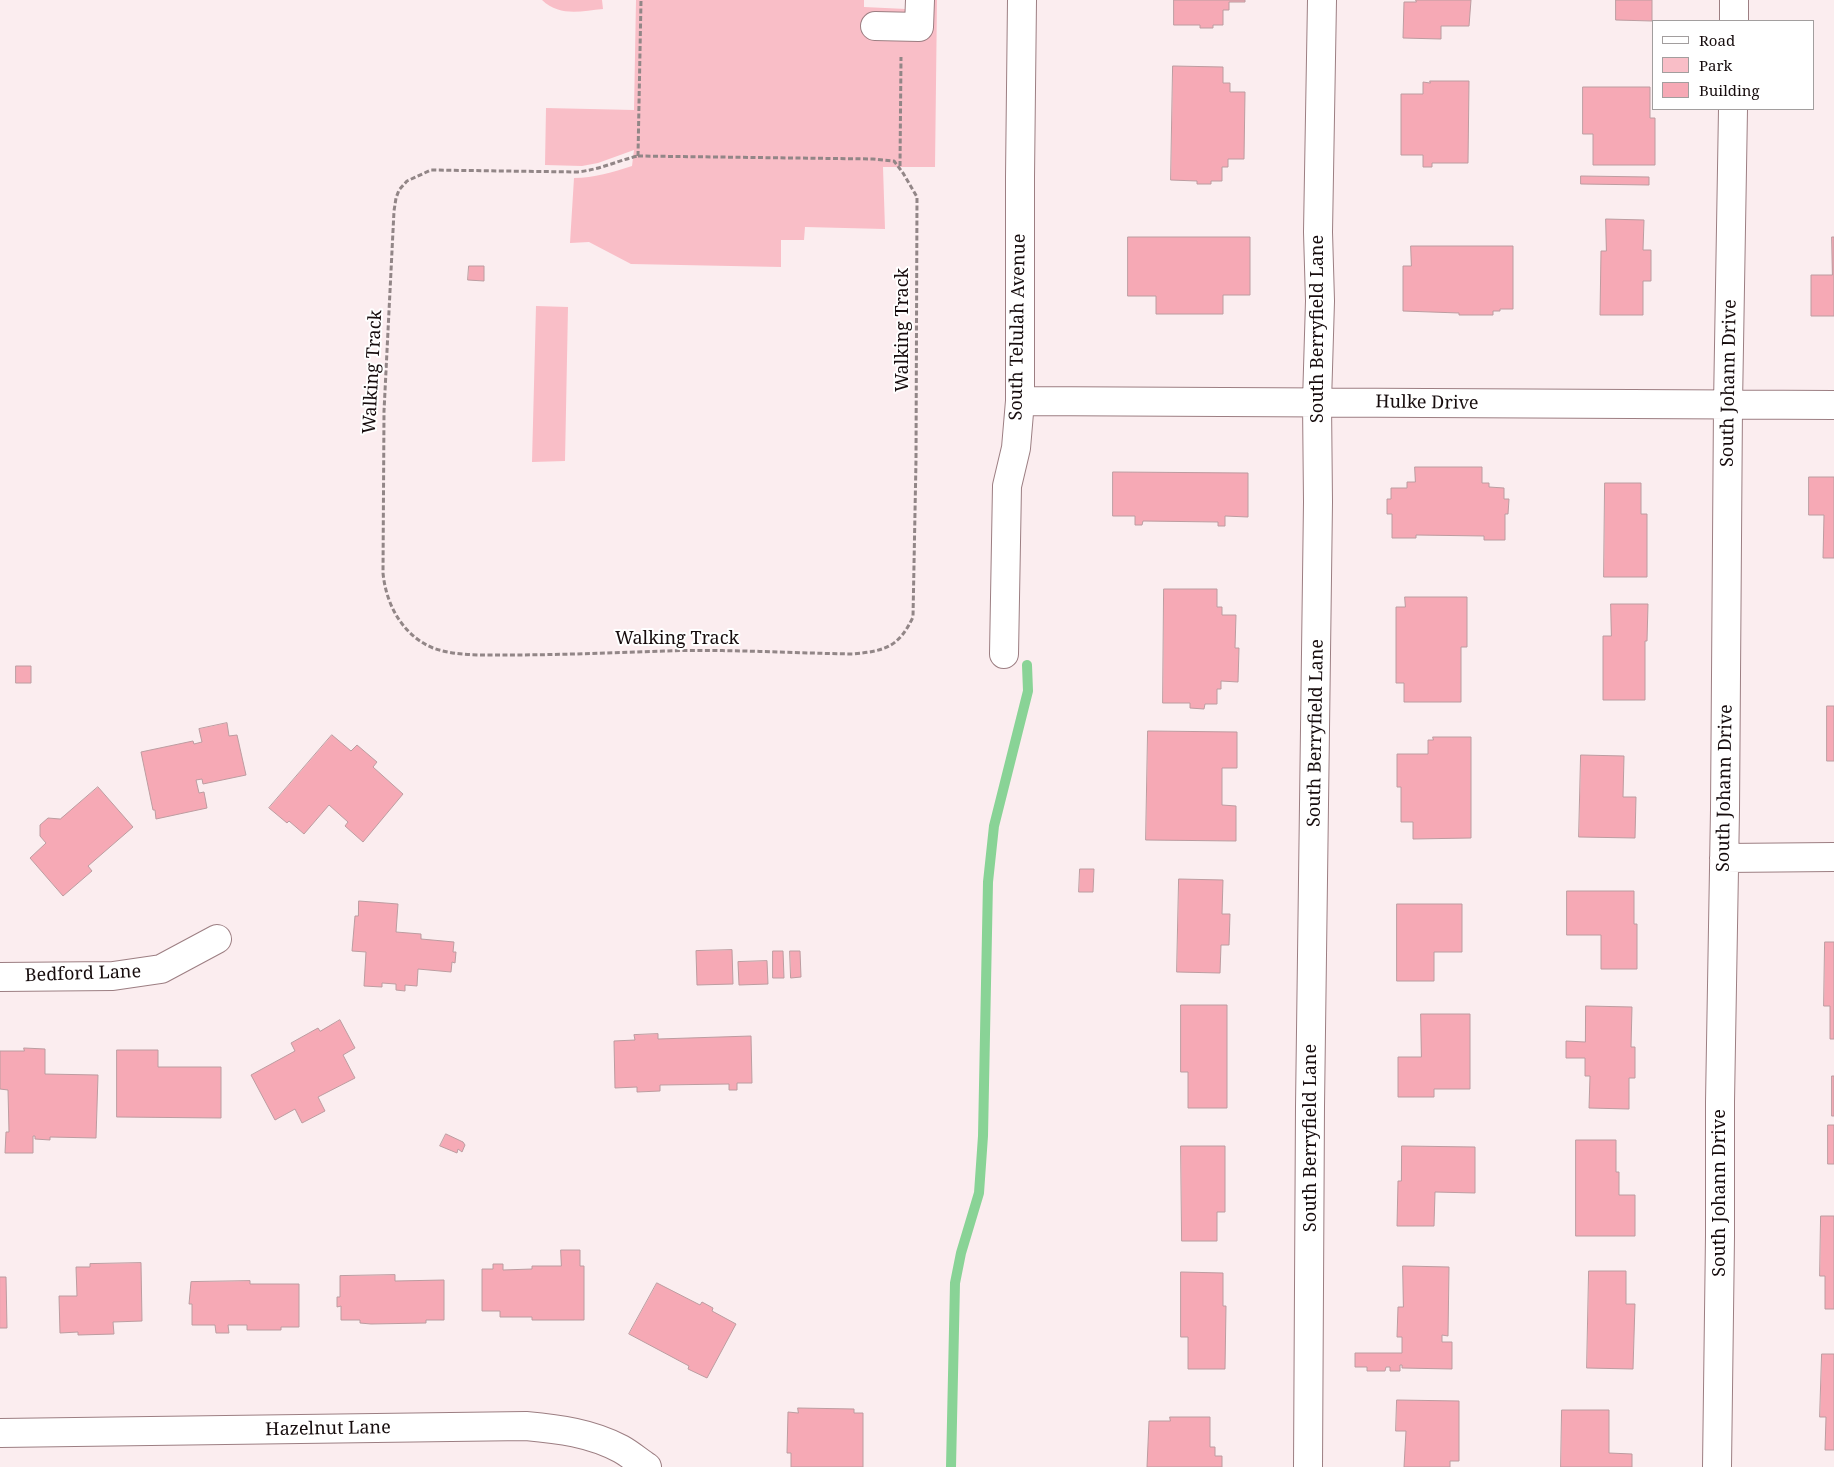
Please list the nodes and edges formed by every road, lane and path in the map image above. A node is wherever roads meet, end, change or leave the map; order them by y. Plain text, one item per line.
1 (641, 0) edge
2 (920, 0) edge
3 (1022, 0) edge
4 (1322, 0) edge
5 (1734, 0) edge
6 (1734, 20) edge
7 (874, 26) dead end
8 (902, 27) junction
9 (1733, 110) edge
10 (638, 156) junction
11 (900, 167) junction
12 (1020, 401) junction
13 (1317, 402) junction
14 (1728, 405) junction
15 (1834, 405) edge
16 (1004, 654) dead end
17 (1724, 858) junction
18 (1834, 858) edge
19 (217, 938) dead end
20 (0, 977) edge
21 (0, 1433) edge
22 (646, 1467) edge
23 (1308, 1467) edge
24 (1717, 1467) edge

1 - 10 path
2 - 8 street
3 - 12 street, South Telulah Avenue
4 - 13 street, South Berryfield Lane
5 - 6 street
7 - 8 street
8 - 11 path
9 - 14 street, South Johann Drive
10 - 11 path, Walking Track
10 - 11 path, Walking Track
12 - 13 street, Hulke Drive
12 - 16 street, South Telulah Avenue
13 - 14 street, Hulke Drive
13 - 23 street, South Berryfield Lane
14 - 15 street, Hulke Drive
14 - 17 street, South Johann Drive
17 - 18 street
17 - 24 street, South Johann Drive
19 - 20 street, Bedford Lane
21 - 22 street, Hazelnut Lane

